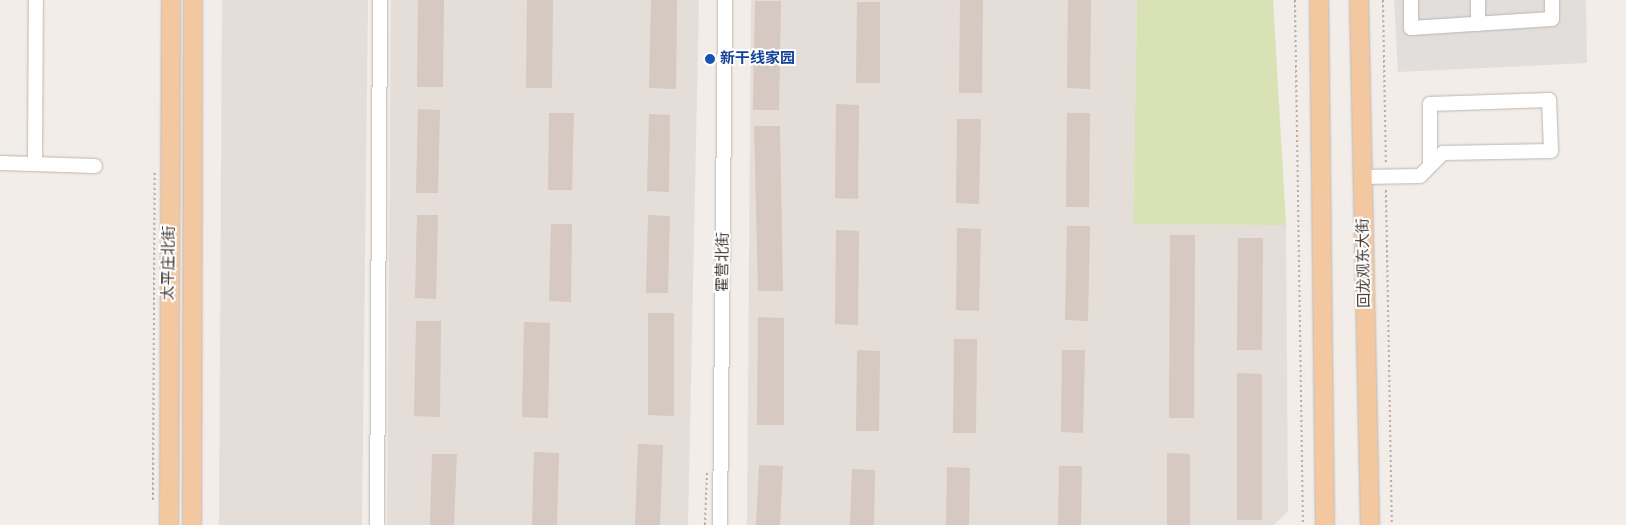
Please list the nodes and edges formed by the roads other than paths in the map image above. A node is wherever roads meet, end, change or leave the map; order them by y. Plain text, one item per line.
1 (36, 0) edge
2 (171, 0) edge
3 (193, 0) edge
4 (380, 0) edge
5 (725, 0) edge
6 (1319, 0) edge
7 (1359, 0) edge
8 (1411, 0) edge
9 (1478, 0) edge
10 (1552, 0) edge
11 (1478, 24) junction
12 (0, 164) edge
13 (35, 164) junction
14 (1430, 164) junction
15 (95, 166) dead end
16 (1362, 178) junction
17 (169, 525) edge
18 (192, 525) edge
19 (377, 525) edge
20 (720, 525) edge
21 (1325, 525) edge
22 (1370, 525) edge

1 - 13 street
2 - 17 main road, 太平庄北街
3 - 18 main road, 太平庄北街
4 - 19 street
5 - 20 street, 霍营北街
6 - 21 main road
7 - 16 main road, 回龙观东大街
8 - 11 street
9 - 11 street
10 - 11 street
12 - 13 street
13 - 15 street
14 - 14 street
14 - 16 street
16 - 22 main road, 回龙观东大街

